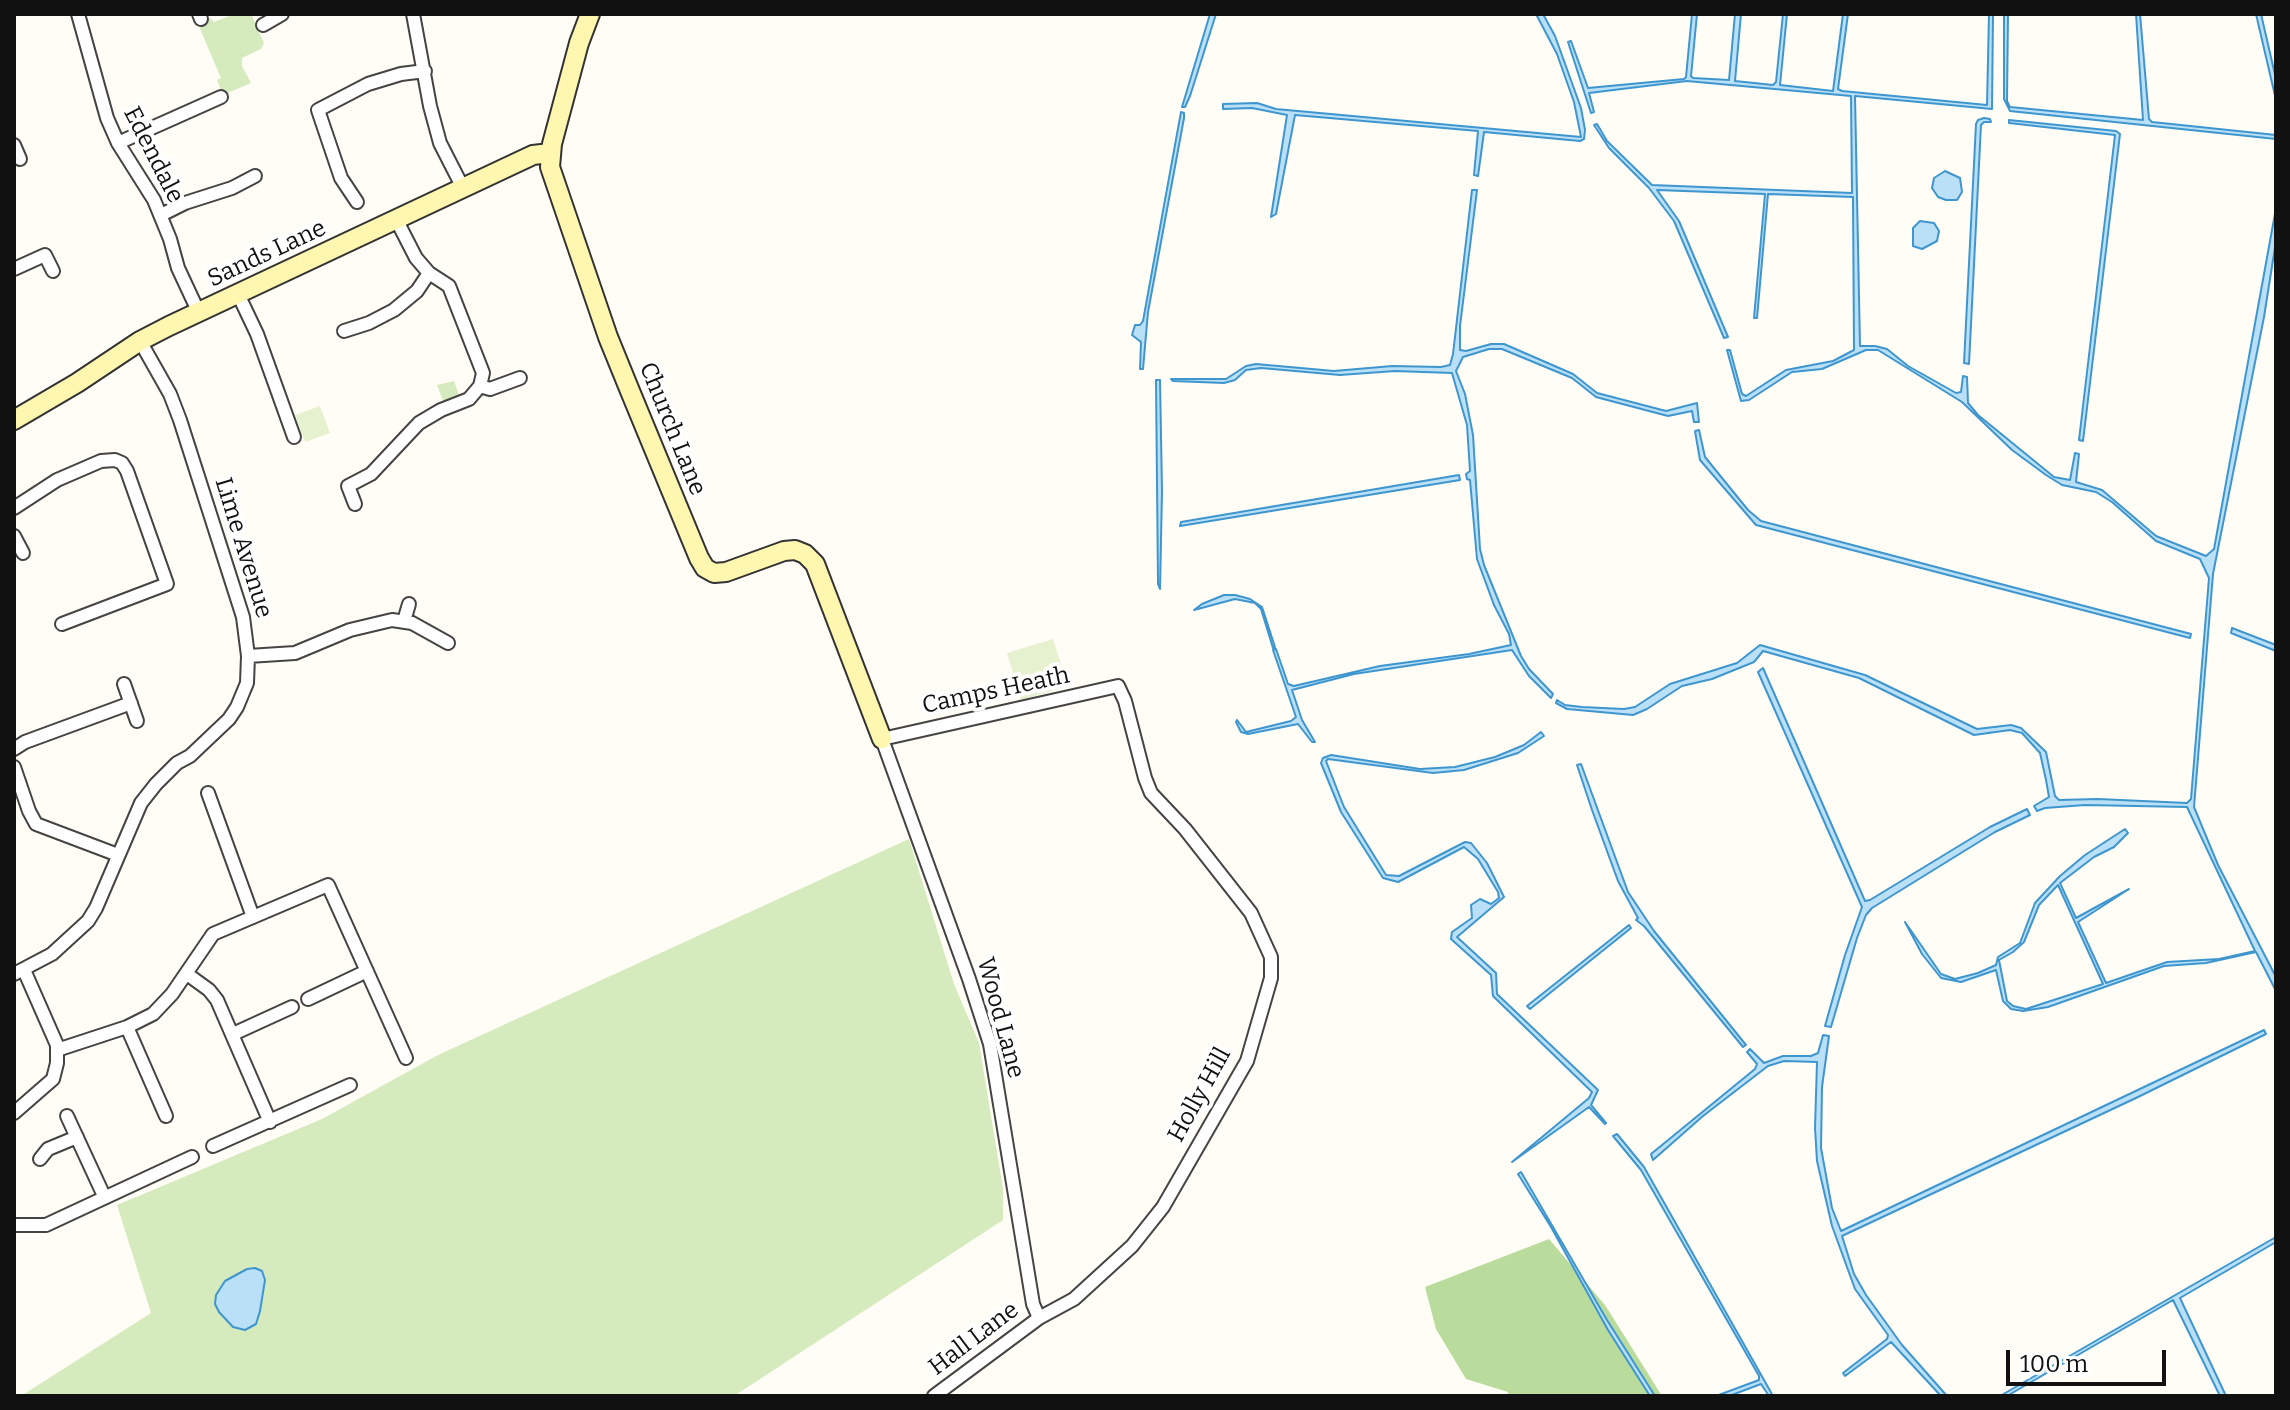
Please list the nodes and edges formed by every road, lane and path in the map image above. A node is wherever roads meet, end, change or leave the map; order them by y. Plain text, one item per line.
1 (78, 14) edge
2 (282, 14) edge
3 (413, 14) edge
4 (590, 14) edge
5 (263, 25) dead end
6 (425, 71) junction
7 (221, 97) dead end
8 (318, 110) junction
9 (305, 116) dead end
10 (118, 143) junction
11 (14, 145) edge
12 (550, 153) junction
13 (20, 159) dead end
14 (255, 176) dead end
15 (463, 188) junction
16 (357, 202) dead end
17 (161, 215) junction
18 (396, 219) junction
19 (14, 269) edge
20 (53, 271) dead end
21 (429, 273) junction
22 (238, 294) junction
23 (199, 313) junction
24 (344, 331) dead end
25 (140, 341) junction
26 (520, 378) dead end
27 (480, 386) junction
28 (287, 418) junction
29 (14, 420) edge
30 (274, 423) dead end
31 (294, 437) dead end
32 (355, 504) dead end
33 (14, 508) edge
34 (14, 536) edge
35 (23, 553) dead end
36 (181, 579) dead end
37 (167, 584) junction
38 (409, 604) dead end
39 (70, 606) dead end
40 (404, 621) junction
41 (448, 643) dead end
42 (248, 656) junction
43 (124, 684) dead end
44 (1118, 686) joint
45 (131, 703) junction
46 (137, 721) dead end
47 (882, 739) junction
48 (14, 749) edge
49 (14, 767) edge
50 (208, 793) dead end
51 (118, 855) junction
52 (253, 917) junction
53 (367, 971) junction
54 (19, 972) edge
55 (187, 974) junction
56 (308, 999) dead end
57 (292, 1007) dead end
58 (127, 1027) junction
59 (233, 1034) junction
60 (57, 1050) junction
61 (406, 1058) dead end
62 (350, 1085) dead end
63 (14, 1113) edge
64 (67, 1116) dead end
65 (166, 1116) dead end
66 (270, 1122) junction
67 (77, 1137) junction
68 (213, 1146) dead end
69 (192, 1157) dead end
70 (40, 1159) dead end
71 (104, 1196) junction
72 (14, 1225) edge
73 (1039, 1318) junction
74 (934, 1396) edge

1 - 10 street, Edendale
2 - 5 street
3 - 6 street
4 - 12 street, Church Lane
6 - 8 street
6 - 15 street
7 - 10 street
8 - 9 street
8 - 16 street
10 - 17 street, Edendale
11 - 13 street
12 - 15 street, Sands Lane
12 - 47 street, Church Lane
14 - 17 street
15 - 18 street, Sands Lane
17 - 23 street, Edendale
18 - 21 street
18 - 22 street, Sands Lane
19 - 20 street
21 - 24 street
21 - 27 street
22 - 23 street, Sands Lane
22 - 28 street
23 - 25 street, Sands Lane
25 - 29 street, Sands Lane
25 - 42 street, Lime Avenue
26 - 27 street
27 - 32 street
28 - 30 street
28 - 31 street
33 - 37 street
34 - 35 street
36 - 37 street
37 - 39 street
38 - 40 street
40 - 41 street
40 - 42 street
42 - 51 street, Lime Avenue
43 - 45 street
44 - 47 street, Camps Heath
44 - 73 street, Holly Hill
45 - 46 street
45 - 48 street
47 - 73 street, Wood Lane
49 - 51 street
50 - 52 street
51 - 54 street, Lime Avenue
52 - 53 street
52 - 55 street
53 - 56 street
53 - 61 street
54 - 60 street
55 - 58 street
55 - 59 street
57 - 59 street
58 - 60 street
58 - 65 street
59 - 66 street
60 - 63 street
62 - 66 street
64 - 67 street
66 - 68 street
67 - 70 street
67 - 71 street
69 - 71 street
71 - 72 street
73 - 74 street, Hall Lane

